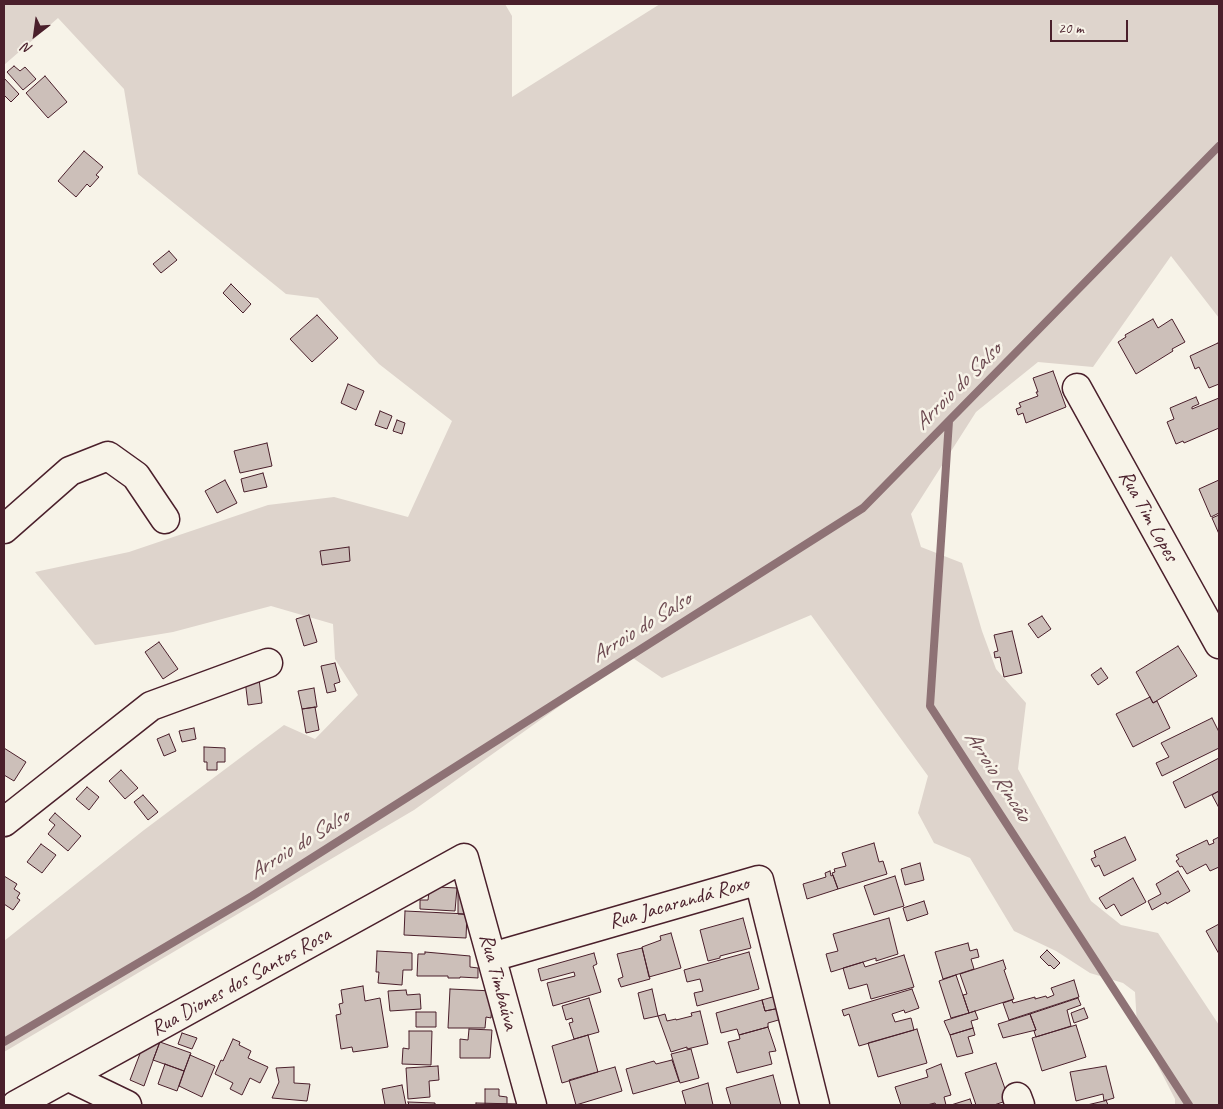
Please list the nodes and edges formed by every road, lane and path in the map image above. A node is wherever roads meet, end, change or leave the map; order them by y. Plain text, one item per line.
1 (1077, 388) dead end
2 (165, 519) dead end
3 (4, 529) edge
4 (1219, 644) edge
5 (268, 663) dead end
6 (4, 822) edge
7 (464, 858) joint
8 (492, 957) junction
9 (69, 1078) junction
10 (16, 1105) edge
11 (127, 1105) edge
12 (532, 1105) edge
13 (815, 1105) edge

1 - 4 street, Rua Tim Lopes
2 - 3 street
5 - 6 street
7 - 8 street, Rua Timbaúva
7 - 9 street, Rua Diones dos Santos Rosa
8 - 12 street, Rua Timbaúva
8 - 13 street, Rua Jacarandá Roxo
9 - 10 street, Rua Diones dos Santos Rosa
9 - 11 street

